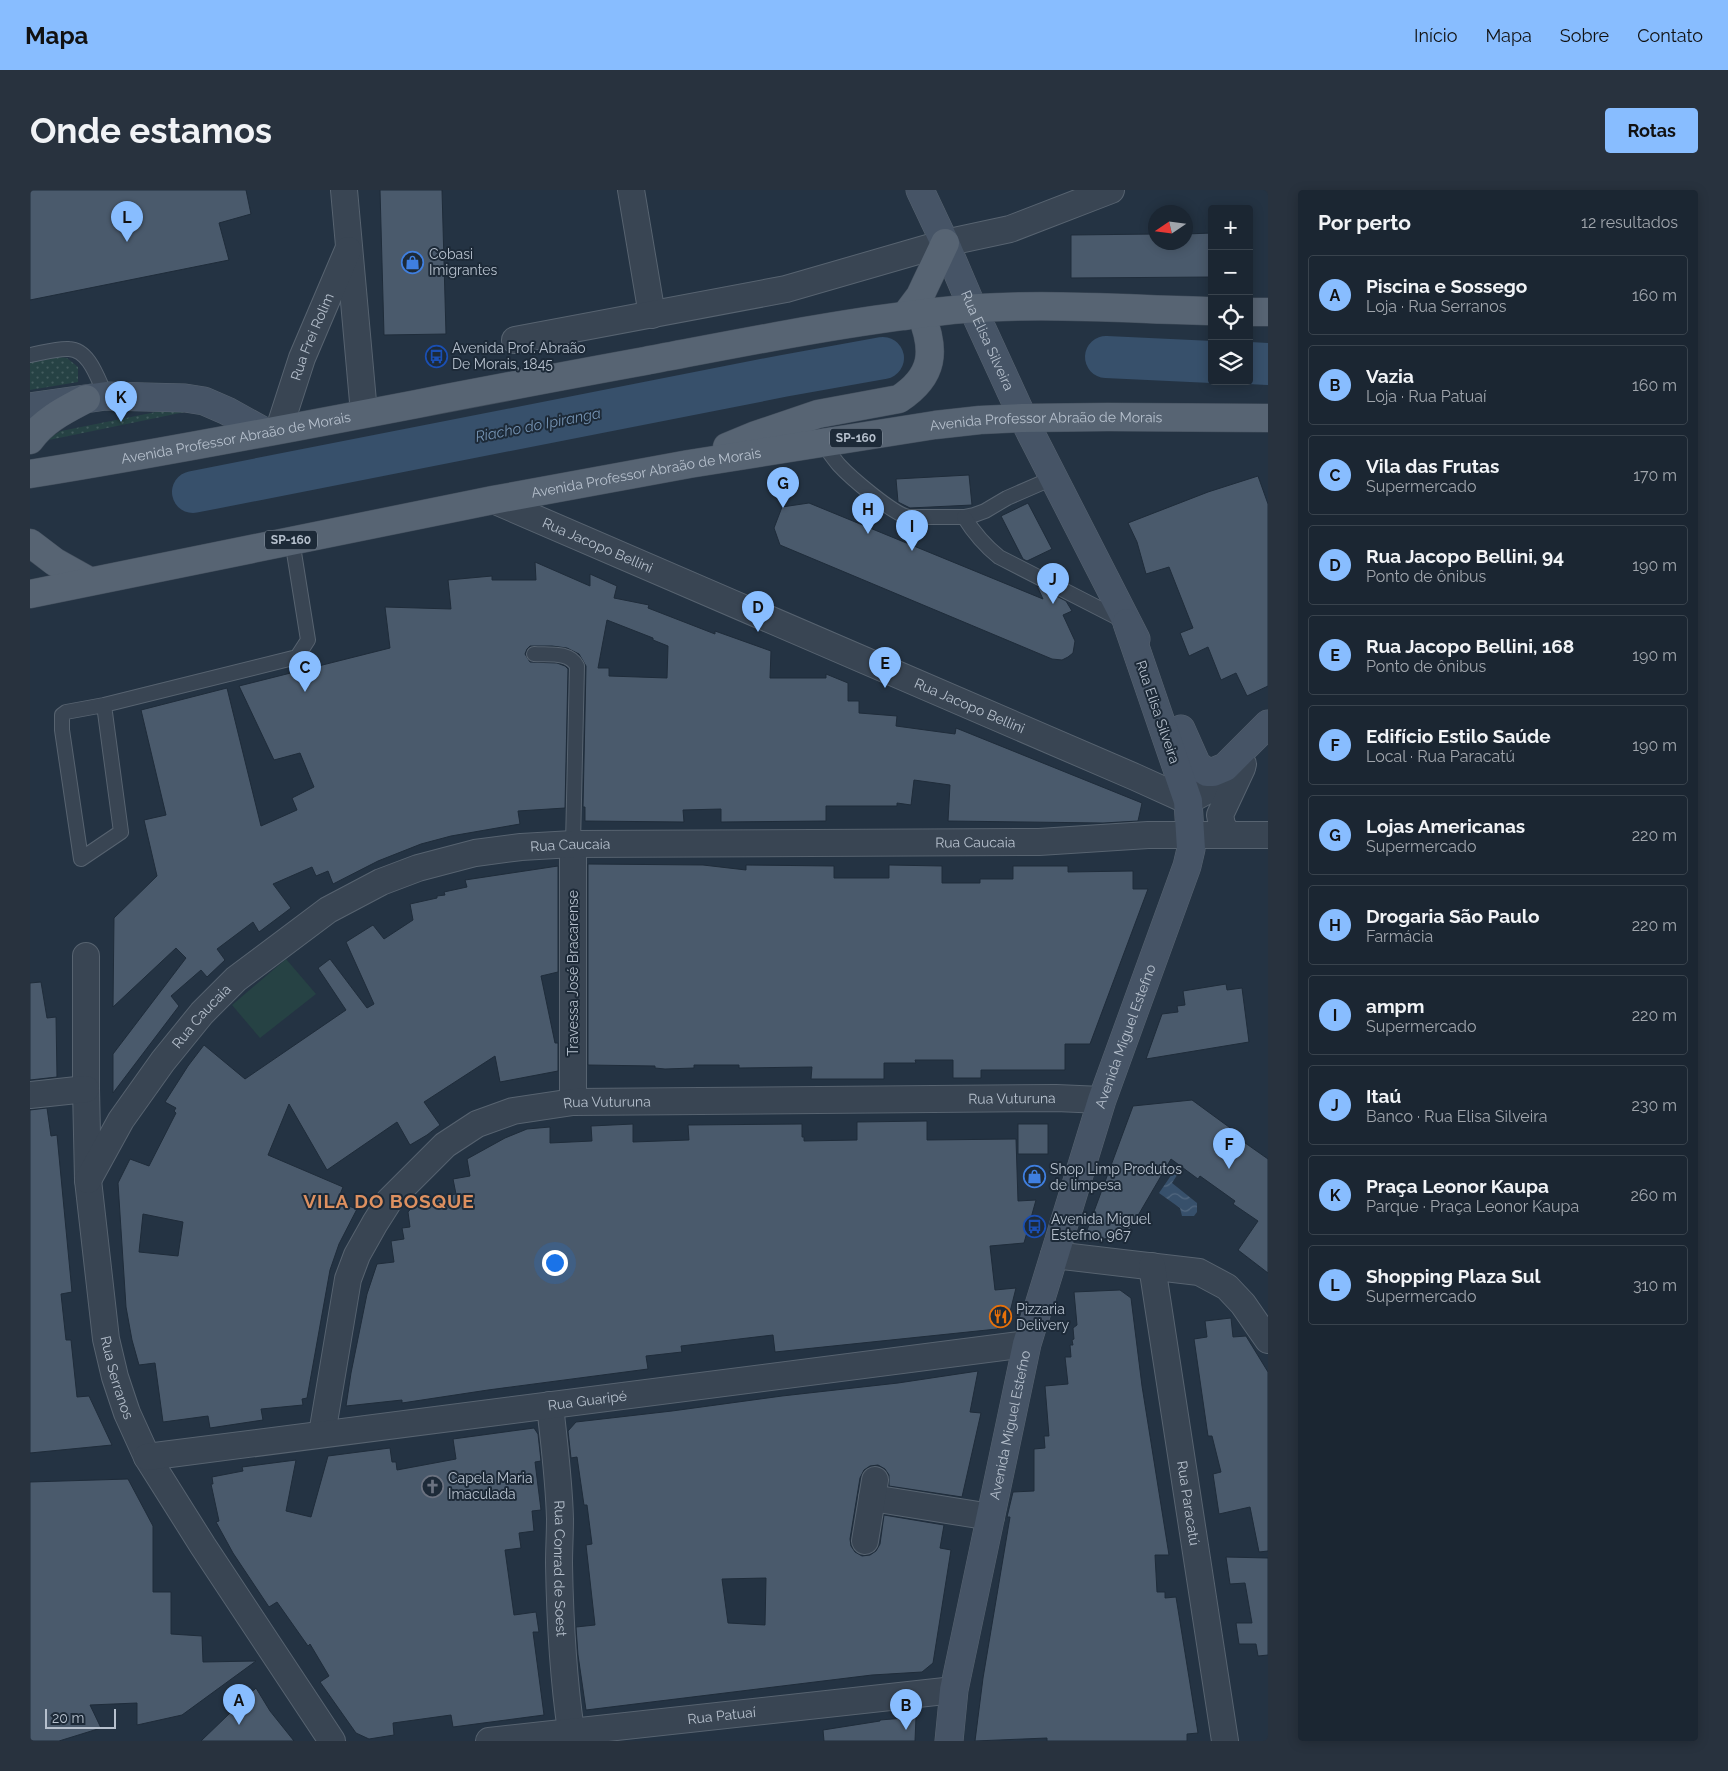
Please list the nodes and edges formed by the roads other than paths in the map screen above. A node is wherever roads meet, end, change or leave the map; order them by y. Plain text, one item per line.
1 (344, 190) edge
2 (631, 190) edge
3 (920, 190) edge
4 (1111, 190) edge
5 (945, 243) junction
6 (349, 247) junction
7 (973, 309) junction
8 (1208, 311) edge
9 (1253, 312) edge
10 (1268, 312) edge
11 (652, 315) junction
12 (913, 315) junction
13 (515, 340) dead end
14 (30, 355) edge
15 (96, 398) junction
16 (30, 407) edge
17 (364, 414) junction
18 (1023, 418) junction
19 (1268, 418) edge
20 (272, 431) junction
21 (30, 440) edge
22 (822, 443) junction
23 (689, 464) junction
24 (30, 474) edge
25 (1053, 478) junction
26 (493, 500) junction
27 (964, 516) junction
28 (292, 540) junction
29 (30, 543) edge
30 (90, 581) junction
31 (30, 594) edge
32 (1127, 623) junction
33 (534, 654) dead end
34 (104, 705) junction
35 (1267, 726) edge
36 (1246, 762) junction
37 (1188, 801) junction
38 (1191, 835) junction
39 (1228, 835) junction
40 (1268, 835) edge
41 (573, 844) junction
42 (86, 956) dead end
43 (86, 1089) junction
44 (30, 1095) edge
45 (1102, 1100) junction
46 (573, 1102) junction
47 (88, 1180) junction
48 (1054, 1255) junction
49 (1152, 1266) junction
50 (1268, 1340) edge
51 (1027, 1344) junction
52 (550, 1405) junction
53 (322, 1434) junction
54 (147, 1457) junction
55 (991, 1517) junction
56 (865, 1541) dead end
57 (954, 1690) junction
58 (571, 1731) junction
59 (332, 1741) edge
60 (489, 1741) edge
61 (949, 1741) edge
62 (1225, 1741) edge

1 - 6 street, Rua Frei Rolim
2 - 11 street
3 - 5 street, Rua Elisa Silveira
4 - 5 street
5 - 7 street, Rua Elisa Silveira
5 - 11 street
5 - 12 main road
6 - 17 street, Rua Frei Rolim
6 - 20 street, Rua Frei Rolim
7 - 8 main road, Avenida Professor Abraão de Morais
7 - 12 main road, Avenida Professor Abraão de Morais
7 - 18 street, Rua Elisa Silveira
9 - 10 main road
11 - 13 street
12 - 17 main road, Avenida Professor Abraão de Morais
12 - 23 main road
14 - 15 lane
15 - 16 street
15 - 20 street
15 - 21 main road
17 - 20 main road, Avenida Professor Abraão de Morais
18 - 19 main road, Avenida Professor Abraão de Morais / SP-160
18 - 22 main road, Avenida Professor Abraão de Morais / SP-160
18 - 25 street, Rua Elisa Silveira
20 - 24 main road, Avenida Professor Abraão de Morais
22 - 23 main road, Avenida Professor Abraão de Morais / SP-160
22 - 27 lane
23 - 26 main road, Avenida Professor Abraão de Morais / SP-160
25 - 27 lane
25 - 32 street, Rua Elisa Silveira
26 - 28 main road, Avenida Professor Abraão de Morais / SP-160
26 - 37 street, Rua Jacopo Bellini
27 - 32 lane
28 - 30 main road, Avenida Professor Abraão de Morais / SP-160
28 - 34 lane
29 - 30 main road
30 - 31 main road, Avenida Professor Abraão de Morais / SP-160
32 - 35 street, Rua Elisa Silveira
32 - 37 street, Rua Elisa Silveira
33 - 41 lane
34 - 34 lane
35 - 36 street
36 - 37 street
36 - 39 street
37 - 38 street, Avenida Miguel Estefno
38 - 39 street, Rua Caucaia
38 - 41 street, Rua Caucaia
38 - 45 street, Avenida Miguel Estefno
39 - 40 street, Rua Caucaia
41 - 46 street, Travessa José Bracarense
41 - 47 street, Rua Caucaia
42 - 43 street, Rua Serranos
43 - 44 street
43 - 47 street, Rua Serranos
45 - 46 street, Rua Vuturuna
45 - 48 street, Avenida Miguel Estefno
46 - 53 street, Rua Vuturuna
47 - 54 street, Rua Serranos
48 - 49 street
48 - 51 street, Avenida Miguel Estefno
49 - 50 street
49 - 62 street, Rua Paracatú
51 - 52 street, Rua Guaripé
51 - 55 street, Avenida Miguel Estefno
52 - 53 street, Rua Guaripé
52 - 58 street, Rua Conrad de Soest
53 - 54 street, Rua Guaripé
54 - 59 street, Rua Serranos
55 - 56 street
55 - 57 street, Avenida Miguel Estefno
57 - 58 street, Rua Patuaí
57 - 61 street, Avenida Miguel Estefno
58 - 60 street, Rua Patuaí

